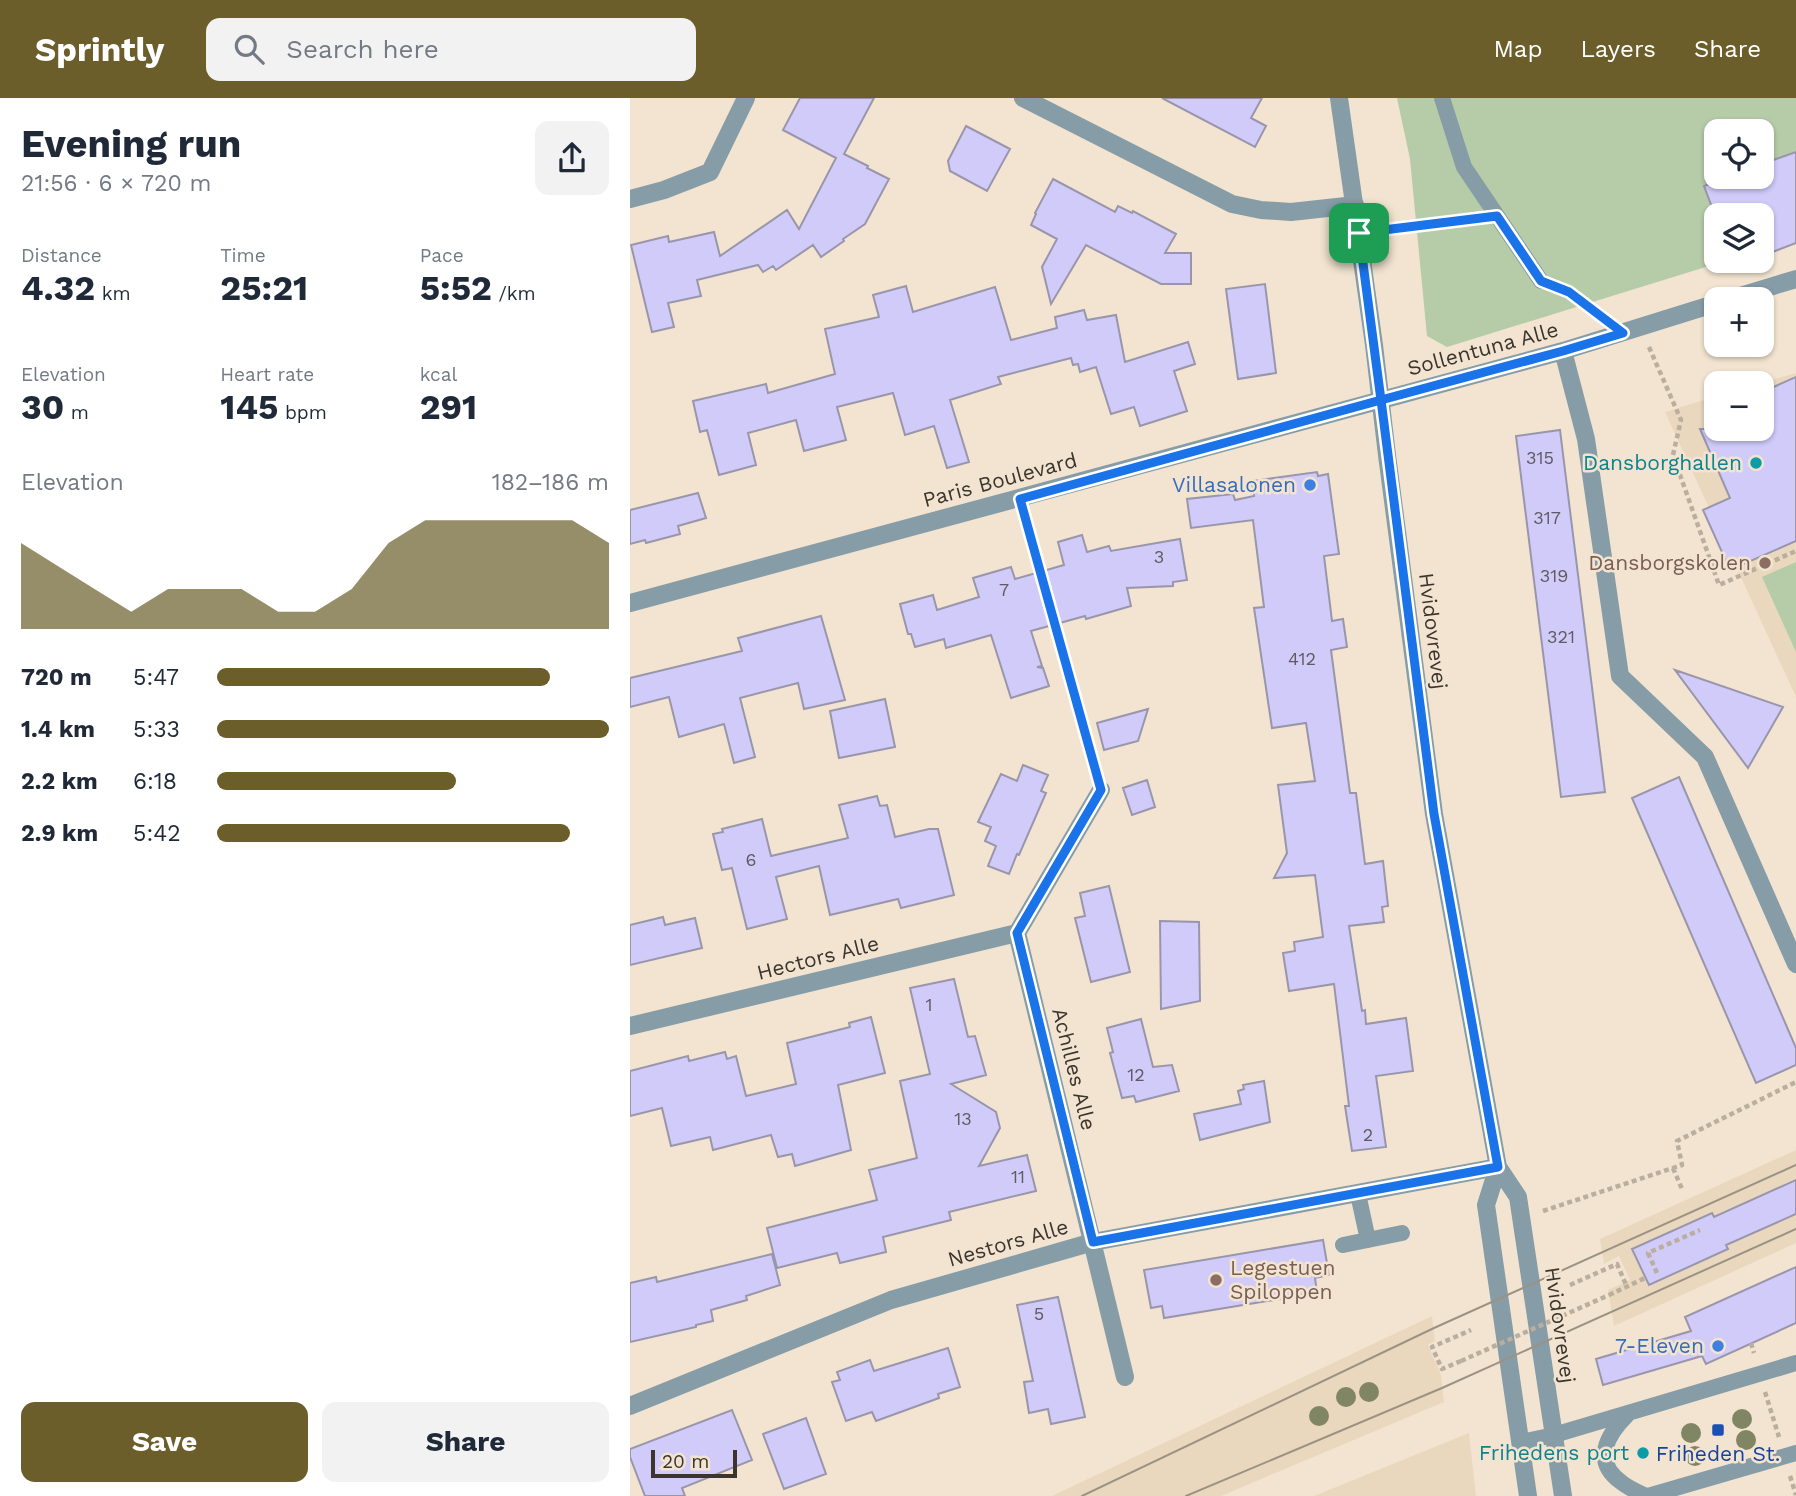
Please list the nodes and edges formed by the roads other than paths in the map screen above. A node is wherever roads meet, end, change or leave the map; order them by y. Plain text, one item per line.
1 (746, 98) edge
2 (1023, 98) edge
3 (1339, 98) edge
4 (1442, 98) edge
5 (630, 198) edge
6 (1355, 205) junction
7 (1796, 279) edge
8 (1541, 281) road end
9 (1770, 287) edge
10 (1704, 307) edge
11 (1563, 351) junction
12 (1381, 400) junction
13 (630, 603) edge
14 (1101, 790) road end
15 (1017, 933) junction
16 (1796, 964) edge
17 (630, 1027) edge
18 (1498, 1167) junction
19 (1358, 1194) junction
20 (1402, 1233) dead end
21 (1368, 1240) junction
22 (1093, 1242) junction
23 (1343, 1245) dead end
24 (1796, 1363) edge
25 (1125, 1377) dead end
26 (630, 1406) edge
27 (1629, 1413) junction
28 (1554, 1435) junction
29 (1521, 1442) junction
30 (1790, 1454) edge
31 (1528, 1496) edge
32 (1563, 1496) edge
33 (1647, 1496) edge

1 - 5 street
2 - 6 street
3 - 6 street, Hvidovrevej
4 - 8 lane
6 - 12 street, Hvidovrevej
7 - 9 street
10 - 11 street, Sollentuna Alle
11 - 12 street, Sollentuna Alle
11 - 16 street
12 - 13 street, Paris Boulevard
12 - 18 street, Hvidovrevej
14 - 15 street
15 - 17 street, Hectors Alle
15 - 22 street, Achilles Alle
18 - 19 street, Nestors Alle
18 - 28 street, Hvidovrevej
18 - 29 street, Hvidovrevej
19 - 21 lane
19 - 22 street, Nestors Alle
20 - 21 lane
21 - 23 lane
22 - 25 street, Achilles Alle
22 - 26 street, Nestors Alle
24 - 27 lane
27 - 28 lane
27 - 33 lane
28 - 29 lane
28 - 32 street, Hvidovrevej
29 - 31 street, Hvidovrevej
30 - 33 lane

